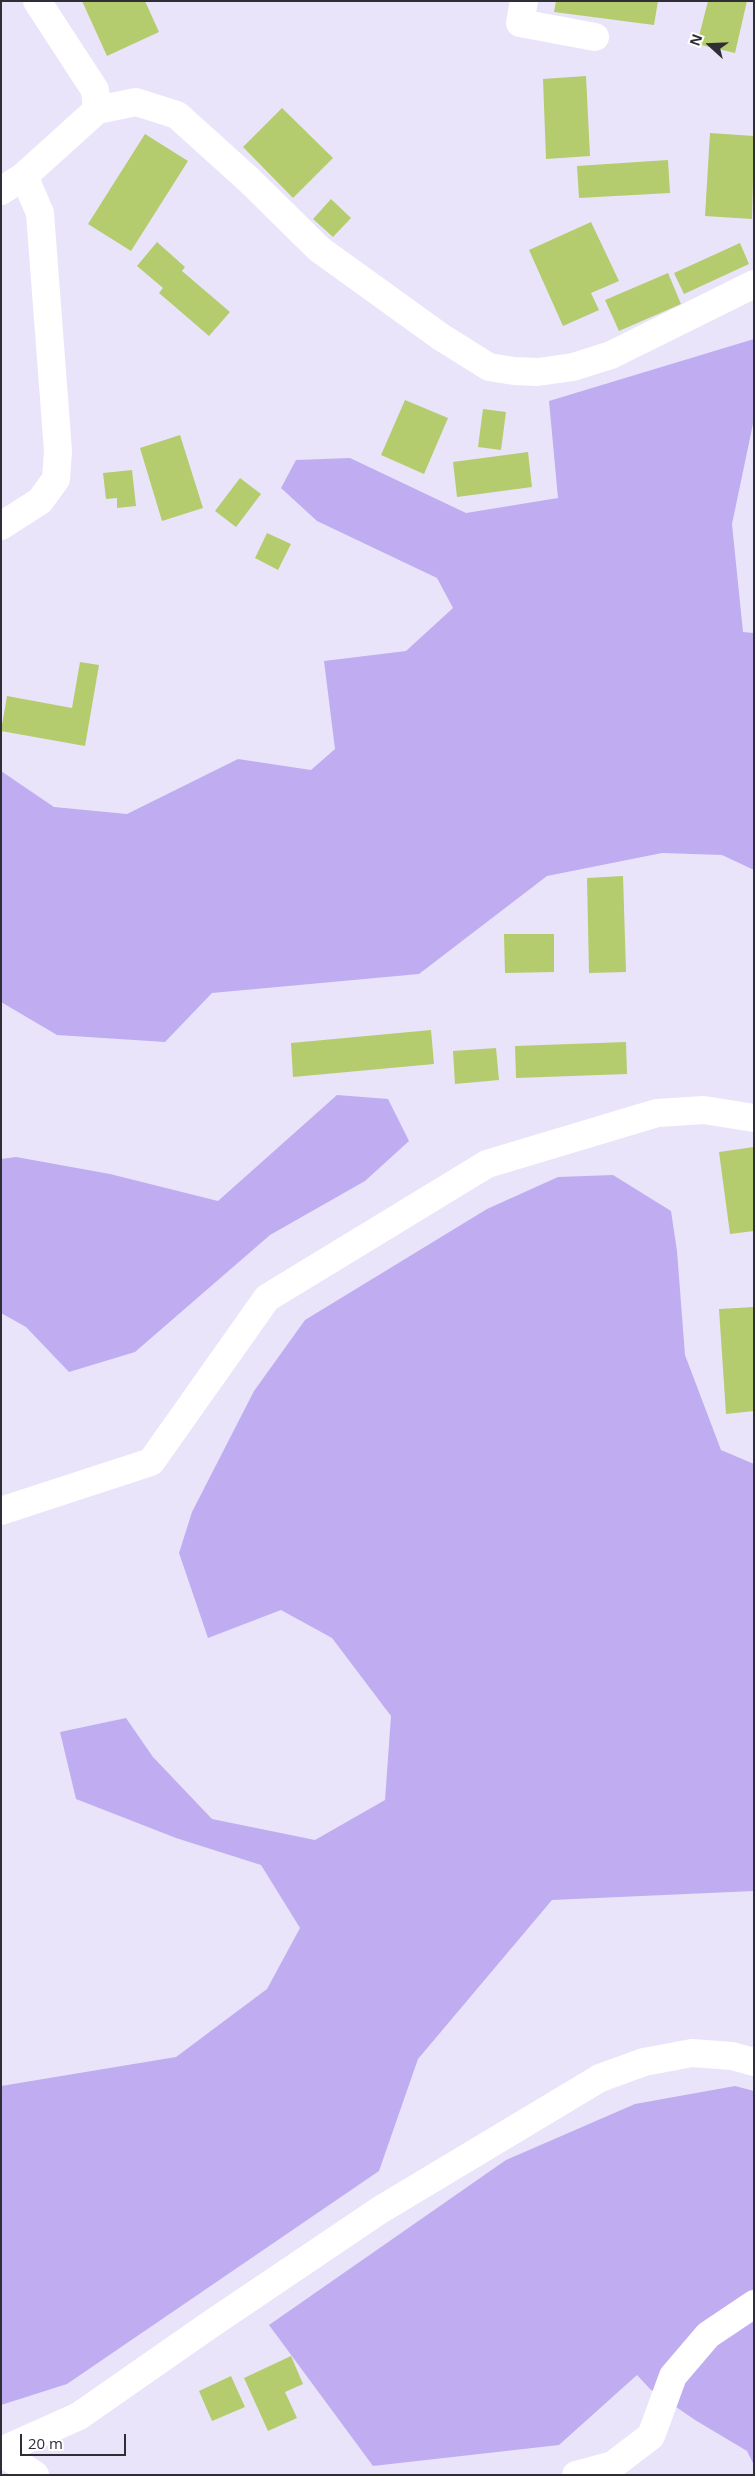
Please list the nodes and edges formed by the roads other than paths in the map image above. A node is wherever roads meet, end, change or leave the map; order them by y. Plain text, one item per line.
1 (38, 1) edge
2 (524, 1) edge
3 (595, 37) dead end
4 (97, 110) junction
5 (24, 176) junction
6 (1, 191) edge
7 (754, 284) edge
8 (1, 526) edge
9 (754, 1118) edge
10 (1, 1511) edge
11 (754, 2062) edge
12 (754, 2304) edge
13 (1, 2452) edge
14 (35, 2475) edge
15 (576, 2475) edge

1 - 4 street
2 - 3 street
4 - 5 street
4 - 7 street
5 - 6 street
5 - 8 street
9 - 10 street
11 - 13 street
12 - 15 street
13 - 14 street

